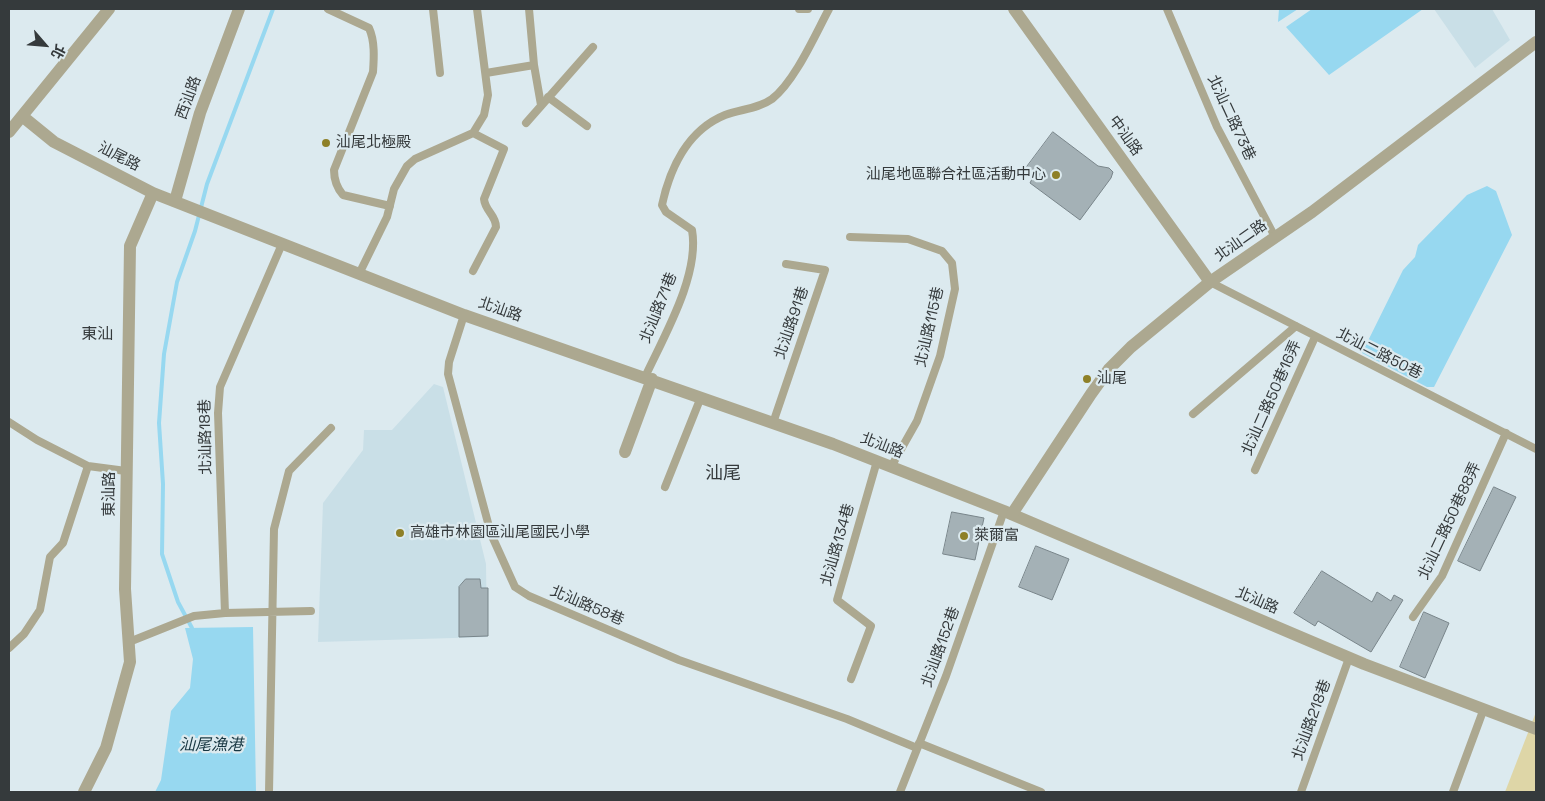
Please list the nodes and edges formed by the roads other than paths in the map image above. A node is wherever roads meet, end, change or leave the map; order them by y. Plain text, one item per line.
1 (109, 9) edge
2 (240, 9) edge
3 (328, 9) edge
4 (433, 9) edge
5 (477, 9) edge
6 (529, 9) edge
7 (799, 9) edge
8 (808, 9) edge
9 (829, 9) edge
10 (1014, 9) edge
11 (1167, 9) edge
12 (1536, 42) edge
13 (593, 47) dead end
14 (534, 65) junction
15 (440, 73) dead end
16 (486, 73) junction
17 (548, 97) junction
18 (542, 105) junction
19 (22, 116) junction
20 (526, 123) dead end
21 (587, 126) dead end
22 (9, 132) edge
23 (473, 133) junction
24 (153, 192) junction
25 (180, 203) junction
26 (390, 206) junction
27 (208, 214) joint
28 (850, 237) dead end
29 (1275, 237) junction
30 (282, 244) junction
31 (786, 264) dead end
32 (473, 270) dead end
33 (359, 274) junction
34 (1210, 282) junction
35 (464, 315) junction
36 (1296, 326) junction
37 (1315, 336) junction
38 (649, 378) junction
39 (700, 397) junction
40 (1193, 414) dead end
41 (9, 422) edge
42 (773, 423) junction
43 (331, 428) dead end
44 (1506, 433) junction
45 (1536, 449) edge
46 (625, 452) dead end
47 (877, 461) junction
48 (88, 466) junction
49 (891, 467) junction
50 (1255, 470) dead end
51 (126, 471) junction
52 (665, 487) dead end
53 (1008, 512) junction
54 (311, 611) dead end
55 (272, 612) junction
56 (225, 613) junction
57 (1413, 616) dead end
58 (129, 642) junction
59 (9, 648) edge
60 (1349, 658) junction
61 (851, 679) dead end
62 (1483, 711) junction
63 (1536, 730) edge
64 (918, 746) junction
65 (84, 792) edge
66 (269, 792) edge
67 (900, 792) edge
68 (1041, 792) edge
69 (1301, 792) edge
70 (1453, 792) edge

1 - 19 street
2 - 25 street, 西汕路
3 - 26 lane
4 - 15 lane
5 - 16 lane
6 - 14 lane
7 - 8 lane
9 - 38 lane, 北汕路71巷
10 - 34 street, 中汕路
11 - 29 lane, 北汕二路73巷
12 - 29 street, 北汕二路
13 - 17 lane
14 - 16 lane
14 - 18 lane
16 - 23 lane
17 - 18 lane
17 - 21 lane
18 - 20 lane
19 - 22 street
19 - 24 street, 汕尾路
23 - 26 lane
23 - 32 lane
24 - 25 street, 汕尾路
24 - 51 street, 東汕路
25 - 27 street, 汕尾路
26 - 33 lane
27 - 30 street, 北汕路
28 - 49 lane, 北汕路115巷
29 - 34 street, 北汕二路
30 - 33 street, 北汕路
30 - 56 lane, 北汕路18巷
31 - 42 lane, 北汕路91巷
33 - 35 street, 北汕路
34 - 36 lane, 北汕二路50巷
34 - 53 street, 北汕二路
35 - 38 street, 北汕路
35 - 64 lane, 北汕路58巷
36 - 37 lane, 北汕二路50巷
36 - 40 lane
37 - 44 lane, 北汕二路50巷
37 - 50 lane, 北汕二路50巷16弄
38 - 39 street, 北汕路
38 - 46 street
39 - 42 street, 北汕路
39 - 52 lane
41 - 48 lane
42 - 47 street, 北汕路
43 - 55 lane
44 - 45 lane, 北汕二路50巷
44 - 57 lane, 北汕二路50巷88弄
47 - 49 street, 北汕路
47 - 61 lane, 北汕路134巷
48 - 51 lane
48 - 59 lane
49 - 53 street, 北汕路
51 - 58 street, 東汕路
53 - 60 street, 北汕路
53 - 64 lane, 北汕路152巷
54 - 55 lane
55 - 56 lane
55 - 66 lane
56 - 58 lane
58 - 65 street, 東汕路
60 - 62 street, 北汕路
60 - 69 lane, 北汕路218巷
62 - 63 street, 北汕路
62 - 70 lane
64 - 67 lane, 北汕路152巷
64 - 68 lane, 北汕路58巷

